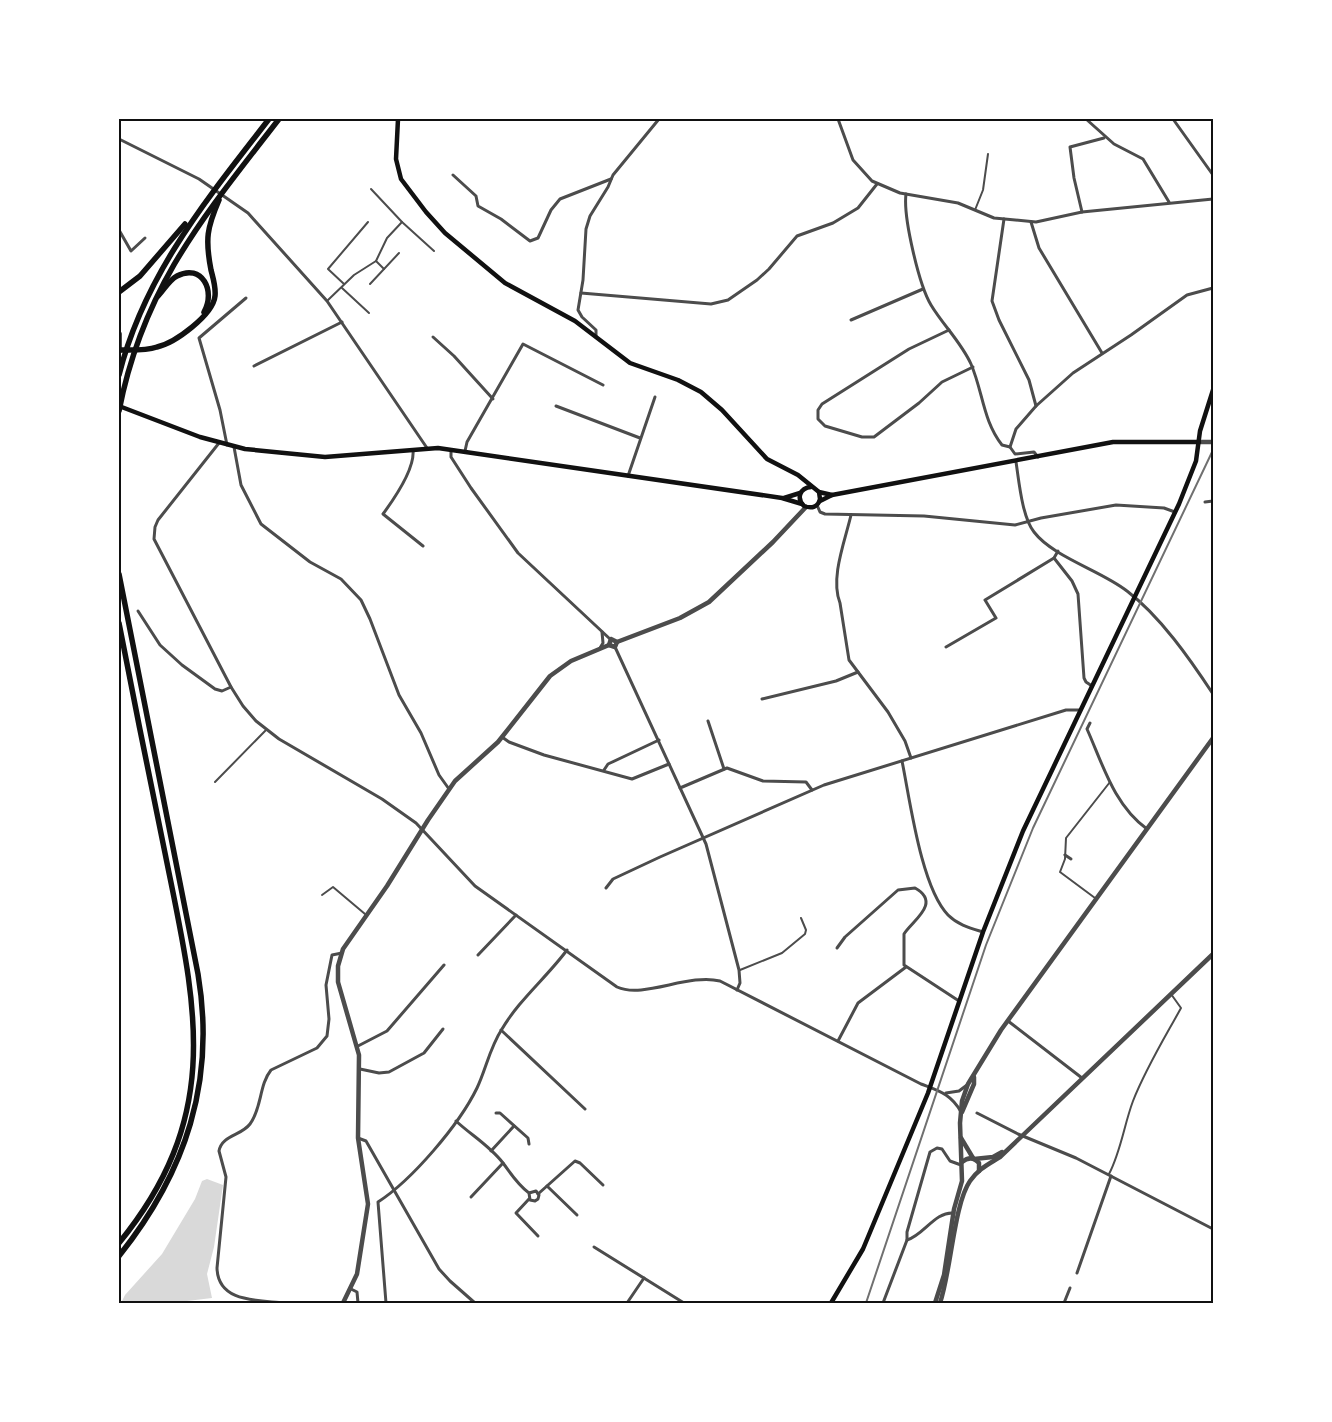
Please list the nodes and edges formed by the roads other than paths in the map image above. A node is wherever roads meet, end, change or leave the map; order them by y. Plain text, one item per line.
1 (269, 119) edge
2 (278, 119) edge
3 (398, 119) edge
4 (659, 119) edge
5 (838, 119) edge
6 (1086, 119) edge
7 (1174, 119) edge
8 (1105, 138) junction
9 (119, 139) edge
10 (988, 154) dead end
11 (453, 175) dead end
12 (1213, 175) edge
13 (610, 179) junction
14 (877, 184) junction
15 (225, 189) junction
16 (371, 189) dead end
17 (906, 194) junction
18 (1213, 199) edge
19 (206, 201) junction
20 (1170, 202) junction
21 (975, 210) junction
22 (1082, 212) junction
23 (1004, 219) junction
24 (368, 222) dead end
25 (402, 222) junction
26 (1031, 222) junction
27 (119, 230) edge
28 (145, 238) dead end
29 (434, 252) dead end
30 (399, 253) dead end
31 (376, 261) junction
32 (384, 269) junction
33 (370, 284) dead end
34 (345, 285) junction
35 (342, 288) junction
36 (1213, 288) edge
37 (923, 289) junction
38 (119, 292) edge
39 (581, 293) junction
40 (246, 298) dead end
41 (327, 301) junction
42 (152, 305) junction
43 (369, 313) dead end
44 (201, 318) junction
45 (851, 320) dead end
46 (342, 322) junction
47 (949, 330) junction
48 (119, 334) edge
49 (433, 337) dead end
50 (596, 337) junction
51 (119, 351) edge
52 (1102, 353) junction
53 (254, 366) dead end
54 (972, 367) junction
55 (119, 375) edge
56 (603, 385) dead end
57 (1213, 390) edge
58 (655, 397) dead end
59 (493, 399) junction
60 (119, 406) edge
61 (556, 406) dead end
62 (1036, 406) junction
63 (119, 411) edge
64 (640, 438) junction
65 (1199, 442) junction
66 (1213, 442) edge
67 (219, 443) junction
68 (227, 445) junction
69 (234, 447) junction
70 (1010, 447) junction
71 (427, 448) junction
72 (413, 449) junction
73 (451, 450) junction
74 (465, 452) junction
75 (1038, 457) junction
76 (1016, 462) junction
77 (628, 476) junction
78 (801, 479) junction
79 (811, 487) junction
80 (801, 492) junction
81 (819, 492) junction
82 (832, 495) junction
83 (782, 498) junction
84 (1213, 501) edge
85 (1205, 502) dead end
86 (818, 503) junction
87 (804, 506) junction
88 (1175, 512) junction
89 (851, 515) junction
90 (1029, 522) junction
91 (423, 546) dead end
92 (1058, 551) junction
93 (1054, 558) junction
94 (119, 574) edge
95 (1134, 598) junction
96 (138, 611) dead end
97 (119, 623) edge
98 (602, 631) junction
99 (610, 642) junction
100 (618, 642) junction
101 (615, 647) junction
102 (600, 648) junction
103 (946, 648) dead end
104 (858, 672) junction
105 (231, 686) junction
106 (1092, 686) junction
107 (1213, 694) edge
108 (762, 699) dead end
109 (1080, 710) junction
110 (708, 721) dead end
111 (1090, 723) dead end
112 (266, 730) junction
113 (502, 737) junction
114 (1213, 738) edge
115 (659, 740) junction
116 (910, 758) junction
117 (902, 760) junction
118 (668, 764) junction
119 (724, 769) junction
120 (604, 770) junction
121 (214, 782) dead end
122 (1110, 782) junction
123 (680, 788) junction
124 (449, 790) junction
125 (812, 790) junction
126 (423, 828) junction
127 (1147, 829) junction
128 (703, 837) junction
129 (1065, 855) junction
130 (1071, 859) dead end
131 (606, 888) dead end
132 (322, 894) dead end
133 (1096, 899) junction
134 (366, 915) junction
135 (516, 915) junction
136 (801, 918) dead end
137 (982, 932) junction
138 (836, 948) dead end
139 (567, 950) junction
140 (342, 953) junction
141 (1213, 954) edge
142 (478, 955) dead end
143 (444, 965) dead end
144 (906, 967) junction
145 (739, 970) junction
146 (737, 990) junction
147 (1171, 994) junction
148 (959, 1001) junction
149 (1007, 1021) junction
150 (442, 1029) dead end
151 (501, 1030) junction
152 (838, 1041) junction
153 (358, 1046) junction
154 (360, 1069) junction
155 (974, 1078) junction
156 (1082, 1078) junction
157 (969, 1082) junction
158 (930, 1087) junction
159 (945, 1093) junction
160 (585, 1109) dead end
161 (977, 1112) dead end
162 (496, 1113) dead end
163 (962, 1113) junction
164 (456, 1120) junction
165 (514, 1126) junction
166 (1022, 1136) junction
167 (358, 1138) junction
168 (962, 1138) junction
169 (529, 1144) dead end
170 (1008, 1149) junction
171 (491, 1151) junction
172 (974, 1159) junction
173 (503, 1163) junction
174 (962, 1164) junction
175 (979, 1171) junction
176 (962, 1173) junction
177 (974, 1176) junction
178 (1110, 1176) junction
179 (603, 1185) dead end
180 (547, 1186) junction
181 (395, 1191) junction
182 (529, 1193) junction
183 (538, 1194) junction
184 (471, 1197) dead end
185 (529, 1199) junction
186 (954, 1213) junction
187 (577, 1215) dead end
188 (1213, 1229) edge
189 (538, 1236) dead end
190 (907, 1240) junction
191 (119, 1243) edge
192 (594, 1247) dead end
193 (119, 1256) edge
194 (1077, 1273) dead end
195 (644, 1278) junction
196 (351, 1288) junction
197 (1070, 1288) dead end
198 (284, 1303) edge
199 (343, 1303) edge
200 (358, 1303) edge
201 (386, 1303) edge
202 (475, 1303) edge
203 (627, 1303) edge
204 (684, 1303) edge
205 (832, 1303) edge
206 (883, 1303) edge
207 (935, 1303) edge
208 (940, 1303) edge
209 (1064, 1303) edge

1 - 19 highway
2 - 15 highway
3 - 50 main road
4 - 13 street
5 - 14 street
6 - 8 street
7 - 12 street
8 - 20 street
8 - 22 street
9 - 41 street
10 - 21 lane
11 - 13 street
13 - 39 street
14 - 17 street
14 - 39 street
15 - 42 highway
15 - 44 highway
16 - 25 lane
17 - 21 street
17 - 37 street
18 - 20 street
19 - 38 highway
19 - 55 highway
20 - 22 street
21 - 23 street
22 - 26 street
23 - 26 street
23 - 62 street
24 - 34 lane
25 - 29 lane
25 - 31 lane
26 - 52 street
27 - 28 street
30 - 32 lane
31 - 32 lane
31 - 34 lane
32 - 33 lane
34 - 35 lane
35 - 41 lane
35 - 43 lane
36 - 52 street
37 - 45 street
37 - 47 street
39 - 50 street
40 - 68 street
41 - 46 street
42 - 44 highway
42 - 63 highway
44 - 51 highway
46 - 53 street
46 - 71 street
47 - 54 street
47 - 54 street
48 - 51 highway
49 - 59 street
50 - 78 main road
52 - 62 street
54 - 70 street
56 - 59 street
57 - 65 main road
58 - 64 street
59 - 74 street
60 - 67 main road
61 - 64 street
62 - 70 street
64 - 77 street
65 - 66 street
65 - 75 main road
65 - 88 main road
67 - 68 main road
67 - 105 street
68 - 69 main road
69 - 72 main road
69 - 124 street
70 - 75 street
71 - 72 main road
71 - 73 main road
72 - 91 street
73 - 74 main road
73 - 98 street
74 - 77 main road
75 - 76 main road
76 - 82 main road
76 - 90 street
77 - 83 main road
78 - 79 main road
78 - 80 main road
79 - 80 main road
79 - 81 main road
80 - 83 main road
80 - 87 main road
81 - 82 main road
81 - 86 main road
82 - 86 main road
83 - 87 main road
84 - 85 street
86 - 87 main road
86 - 89 street
87 - 100 street
88 - 90 street
88 - 95 main road
89 - 90 street
89 - 104 street
90 - 92 street
92 - 93 street
92 - 95 street
93 - 103 street
93 - 106 street
94 - 193 highway
95 - 106 main road
95 - 107 street
96 - 105 street
97 - 191 highway
98 - 99 street
98 - 102 street
99 - 100 street
99 - 101 street
99 - 102 street
100 - 101 street
101 - 115 street
102 - 113 street
104 - 108 street
104 - 116 street
105 - 112 street
106 - 109 main road
109 - 116 street
109 - 137 main road
110 - 119 street
111 - 122 street
112 - 121 lane
112 - 126 street
113 - 120 street
113 - 124 street
114 - 127 street
115 - 118 street
115 - 120 street
116 - 117 street
117 - 125 street
117 - 137 street
118 - 120 street
118 - 123 street
119 - 123 street
119 - 125 street
122 - 127 street
122 - 129 lane
123 - 128 street
124 - 126 street
125 - 128 street
126 - 134 street
126 - 135 street
127 - 133 street
128 - 131 street
128 - 145 street
129 - 130 street
129 - 133 lane
132 - 134 lane
133 - 149 street
134 - 140 street
135 - 139 street
135 - 142 street
136 - 145 lane
137 - 148 main road
138 - 144 street
139 - 146 street
139 - 151 street
140 - 153 street
140 - 198 street
141 - 147 street
143 - 153 street
144 - 148 street
144 - 152 street
145 - 146 street
146 - 152 street
147 - 156 street
147 - 178 lane
148 - 158 main road
149 - 155 street
149 - 156 street
150 - 154 street
151 - 160 street
151 - 164 street
152 - 158 street
153 - 154 street
154 - 167 street
155 - 157 street
155 - 163 street
156 - 166 street
157 - 159 street
157 - 163 street
158 - 159 street
158 - 205 main road
159 - 163 street
161 - 166 street
162 - 165 street
163 - 168 street
164 - 171 street
164 - 181 street
165 - 169 street
165 - 171 street
166 - 170 street
166 - 178 street
167 - 181 street
167 - 196 street
168 - 172 street
168 - 174 street
170 - 172 street
170 - 175 street
171 - 173 street
172 - 174 street
172 - 175 street
173 - 182 street
173 - 184 street
174 - 176 street
174 - 190 street
175 - 177 street
176 - 177 street
176 - 186 street
177 - 208 street
178 - 188 street
178 - 194 street
179 - 180 street
180 - 183 street
180 - 187 street
181 - 201 street
181 - 202 street
182 - 183 street
182 - 185 street
183 - 185 street
185 - 189 street
186 - 190 street
186 - 207 street
190 - 206 street
192 - 195 street
195 - 203 street
195 - 204 street
196 - 199 street
196 - 200 street
197 - 209 street

